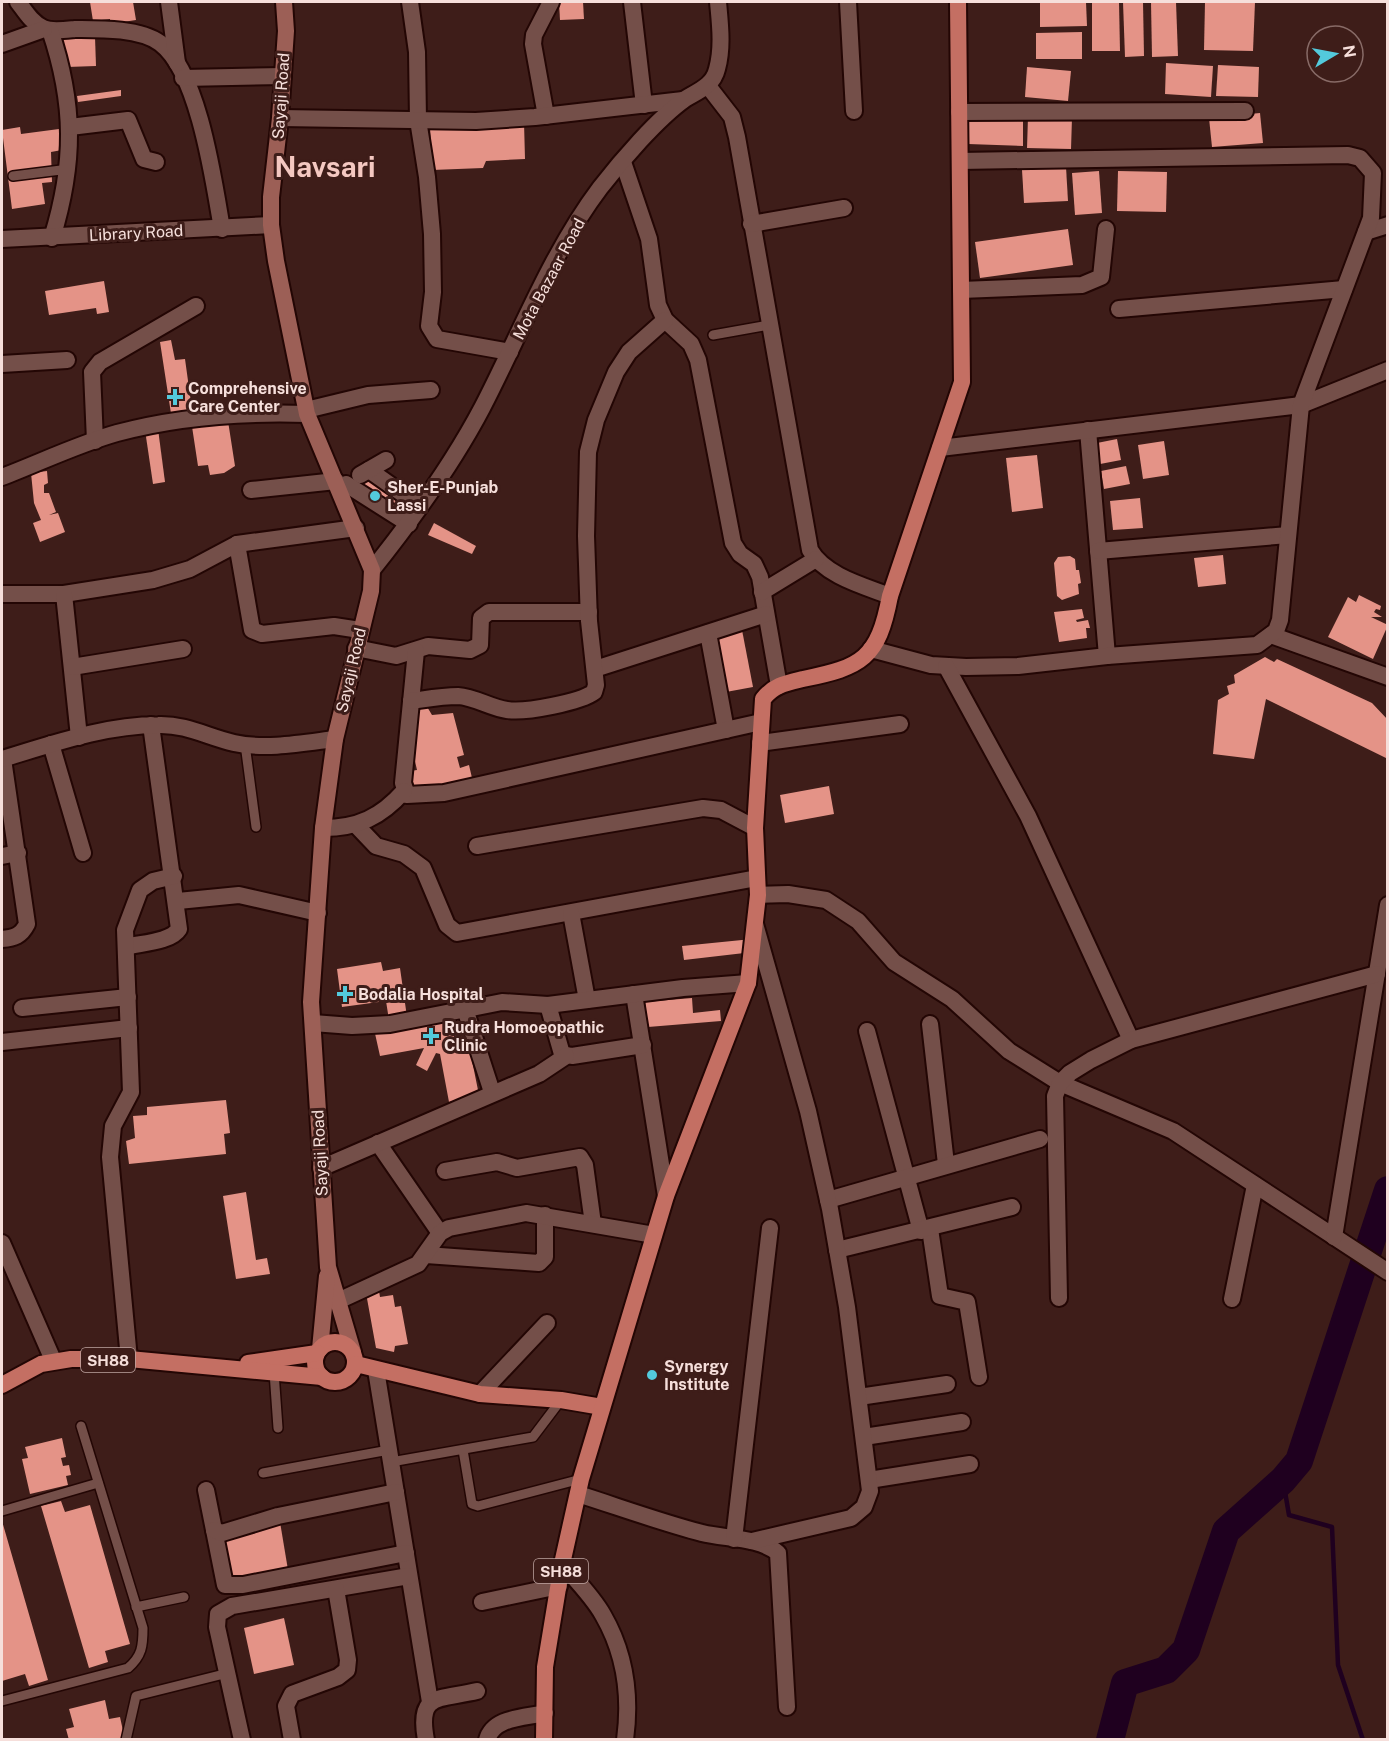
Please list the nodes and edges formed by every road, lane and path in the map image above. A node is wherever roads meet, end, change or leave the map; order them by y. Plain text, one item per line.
1 (18, 2) edge
2 (169, 2) edge
3 (284, 2) edge
4 (410, 2) edge
5 (551, 2) edge
6 (632, 2) edge
7 (718, 2) edge
8 (848, 2) edge
9 (958, 2) edge
10 (47, 30) junction
11 (2, 44) edge
12 (180, 71) junction
13 (283, 76) junction
14 (708, 86) junction
15 (683, 100) junction
16 (644, 105) junction
17 (854, 111) dead end
18 (1245, 111) dead end
19 (960, 112) junction
20 (546, 116) junction
21 (280, 118) junction
22 (418, 120) junction
23 (70, 127) junction
24 (960, 161) junction
25 (156, 162) dead end
26 (623, 162) junction
27 (69, 169) junction
28 (13, 176) dead end
29 (844, 208) dead end
30 (751, 224) junction
31 (271, 225) junction
32 (1388, 225) edge
33 (222, 229) junction
34 (1106, 229) dead end
35 (1366, 231) junction
36 (52, 238) junction
37 (2, 239) edge
38 (1344, 289) junction
39 (961, 290) junction
40 (196, 306) dead end
41 (1119, 309) dead end
42 (664, 320) junction
43 (769, 325) junction
44 (713, 335) dead end
45 (510, 352) junction
46 (67, 360) dead end
47 (2, 364) edge
48 (1388, 370) edge
49 (431, 390) dead end
50 (1301, 405) junction
51 (307, 412) junction
52 (1088, 430) junction
53 (95, 441) junction
54 (940, 448) junction
55 (386, 460) dead end
56 (369, 470) junction
57 (2, 477) edge
58 (340, 484) junction
59 (251, 490) dead end
60 (420, 506) junction
61 (409, 524) junction
62 (356, 528) junction
63 (1288, 535) junction
64 (237, 544) junction
65 (1098, 551) junction
66 (816, 559) junction
67 (372, 570) junction
68 (762, 592) junction
69 (2, 594) edge
70 (64, 594) junction
71 (890, 596) junction
72 (589, 612) junction
73 (766, 614) junction
74 (360, 630) junction
75 (708, 633) junction
76 (1271, 635) junction
77 (356, 648) junction
78 (183, 649) dead end
79 (871, 649) junction
80 (417, 651) junction
81 (1107, 656) junction
82 (946, 666) junction
83 (72, 667) junction
84 (595, 669) junction
85 (1388, 677) edge
86 (779, 686) junction
87 (411, 701) junction
88 (761, 722) junction
89 (900, 724) dead end
90 (151, 725) junction
91 (726, 730) junction
92 (79, 738) junction
93 (335, 739) junction
94 (760, 743) junction
95 (51, 744) junction
96 (245, 744) junction
97 (2, 759) edge
98 (404, 791) junction
99 (356, 825) junction
100 (256, 826) dead end
101 (323, 828) junction
102 (755, 828) junction
103 (477, 846) dead end
104 (83, 853) dead end
105 (10, 854) edge
106 (174, 876) junction
107 (757, 887) junction
108 (178, 901) junction
109 (1388, 905) edge
110 (318, 913) junction
111 (571, 913) junction
112 (755, 924) junction
113 (2, 939) edge
114 (126, 947) junction
115 (1377, 974) junction
116 (748, 982) junction
117 (634, 994) junction
118 (128, 997) junction
119 (587, 1000) junction
120 (548, 1005) junction
121 (22, 1008) dead end
122 (465, 1009) junction
123 (313, 1023) junction
124 (930, 1024) dead end
125 (129, 1028) junction
126 (867, 1031) dead end
127 (1131, 1040) junction
128 (2, 1041) edge
129 (643, 1044) junction
130 (566, 1056) junction
131 (1060, 1083) junction
132 (492, 1092) junction
133 (1040, 1139) dead end
134 (378, 1143) junction
135 (946, 1164) junction
136 (321, 1168) junction
137 (445, 1171) dead end
138 (906, 1177) junction
139 (1255, 1185) junction
140 (666, 1196) junction
141 (828, 1200) junction
142 (1012, 1207) dead end
143 (545, 1215) junction
144 (592, 1224) junction
145 (770, 1228) dead end
146 (925, 1230) junction
147 (440, 1233) junction
148 (654, 1235) junction
149 (1341, 1241) junction
150 (2, 1243) edge
151 (837, 1250) junction
152 (426, 1255) junction
153 (328, 1267) junction
154 (1385, 1270) edge
155 (1059, 1298) dead end
156 (1232, 1299) dead end
157 (338, 1301) junction
158 (547, 1323) dead end
159 (319, 1351) junction
160 (354, 1358) junction
161 (129, 1359) junction
162 (53, 1360) junction
163 (221, 1367) junction
164 (376, 1370) junction
165 (273, 1372) junction
166 (322, 1377) junction
167 (979, 1377) dead end
168 (947, 1383) dead end
169 (2, 1385) edge
170 (480, 1394) junction
171 (859, 1397) junction
172 (561, 1400) junction
173 (602, 1407) junction
174 (962, 1422) dead end
175 (81, 1426) dead end
176 (278, 1428) dead end
177 (864, 1437) junction
178 (463, 1450) junction
179 (390, 1456) junction
180 (969, 1464) dead end
181 (262, 1473) dead end
182 (869, 1480) junction
183 (99, 1483) junction
184 (579, 1486) junction
185 (206, 1490) dead end
186 (396, 1492) junction
187 (2, 1511) edge
188 (214, 1530) junction
189 (734, 1539) junction
190 (752, 1542) junction
191 (406, 1553) junction
192 (562, 1564) junction
193 (410, 1575) junction
194 (559, 1586) junction
195 (336, 1589) junction
196 (184, 1597) dead end
197 (482, 1602) dead end
198 (136, 1607) junction
199 (228, 1674) junction
200 (477, 1690) dead end
201 (2, 1701) edge
202 (430, 1702) junction
203 (787, 1707) dead end
204 (544, 1713) junction
205 (126, 1740) edge
206 (242, 1740) edge
207 (292, 1740) edge
208 (426, 1740) edge
209 (487, 1740) edge
210 (544, 1740) edge
211 (624, 1740) edge

1 - 10 street
2 - 12 street
3 - 13 main road, Sayaji Road
4 - 22 street
5 - 20 street
6 - 16 street
7 - 14 street
8 - 17 street
9 - 19 main road
10 - 11 street
10 - 12 street
10 - 23 street
12 - 13 street
12 - 33 street
13 - 21 main road, Sayaji Road
14 - 15 street, Mota Bazaar Road
14 - 30 street
15 - 16 street
15 - 26 street, Mota Bazaar Road
16 - 20 street
18 - 19 street
19 - 24 main road
20 - 22 street
21 - 22 street
21 - 31 main road, Sayaji Road
22 - 45 street
23 - 25 street
23 - 27 street
24 - 35 street
24 - 39 main road
26 - 42 street
26 - 45 street, Mota Bazaar Road
27 - 28 lane
27 - 36 street
29 - 30 street
30 - 43 street
31 - 33 street, Library Road
31 - 51 main road, Sayaji Road
32 - 35 street
33 - 36 street, Library Road
34 - 39 street
35 - 38 street
36 - 37 street, Library Road
38 - 41 street
38 - 50 street
39 - 54 main road
40 - 53 street
42 - 68 street
42 - 72 street
43 - 44 lane
43 - 66 street
45 - 60 street, Mota Bazaar Road
46 - 47 street
48 - 50 street
49 - 51 street
50 - 52 street
50 - 63 street
51 - 53 street
51 - 58 main road, Sayaji Road
52 - 54 street
52 - 65 street
53 - 57 street
54 - 71 main road
55 - 56 street
56 - 58 street
56 - 60 street
58 - 59 street
58 - 61 street
58 - 62 main road, Sayaji Road
60 - 61 street, Mota Bazaar Road
61 - 67 street, Mota Bazaar Road
62 - 64 street
62 - 67 main road, Sayaji Road
63 - 65 street
63 - 76 street
64 - 70 street
64 - 74 street
65 - 81 street
66 - 68 street
66 - 71 street
67 - 74 main road, Sayaji Road
68 - 73 street
69 - 70 street
70 - 83 street
71 - 79 main road
72 - 80 street
72 - 84 street
73 - 75 street
73 - 86 street
74 - 77 main road, Sayaji Road
75 - 84 street
75 - 91 street
76 - 81 street
76 - 85 street
77 - 80 street
77 - 93 main road, Sayaji Road
78 - 83 street
79 - 82 street
79 - 86 main road
80 - 87 street
81 - 82 street
82 - 127 street
83 - 92 street
84 - 87 street
86 - 88 main road
87 - 98 street
88 - 91 street
88 - 94 main road
89 - 94 street
90 - 92 street
90 - 96 street
90 - 106 street
91 - 98 street
92 - 95 street
93 - 96 street
93 - 101 main road, Sayaji Road
94 - 102 main road
95 - 97 street
95 - 104 street
96 - 100 lane
97 - 105 street
98 - 99 street
99 - 101 street
99 - 111 street
101 - 110 main road, Sayaji Road
102 - 103 street
102 - 107 main road
105 - 113 street
106 - 108 street
106 - 114 street
107 - 111 street
107 - 112 main road
107 - 131 street
108 - 110 street
108 - 114 street
109 - 115 street
110 - 123 main road, Sayaji Road
111 - 119 street
112 - 116 main road
112 - 141 street
114 - 118 street
115 - 127 street
115 - 149 street
116 - 117 street
116 - 140 main road
117 - 119 street
117 - 129 street
118 - 121 street
118 - 125 street
119 - 120 street
120 - 122 street
120 - 130 street
122 - 123 street
122 - 132 street
123 - 136 main road, Sayaji Road
124 - 135 street
125 - 128 street
125 - 161 street
126 - 138 street
127 - 131 street
129 - 130 street
129 - 140 street
130 - 132 street
131 - 139 street
131 - 155 street
132 - 134 street
133 - 135 street
134 - 136 street
134 - 147 street
135 - 138 street
136 - 153 main road, Sayaji Road
137 - 144 street
138 - 141 street
138 - 146 street
139 - 149 street
139 - 156 street
140 - 148 main road
141 - 151 street
142 - 146 street
143 - 144 street
143 - 147 street
143 - 152 street
144 - 148 street
145 - 189 street
146 - 151 street
146 - 167 street
147 - 152 street
148 - 173 main road
149 - 154 street
150 - 162 street
151 - 171 street
152 - 157 street
153 - 157 main road, Sayaji Road
153 - 159 main road
157 - 160 main road, Sayaji Road
158 - 170 street
159 - 160 main road
159 - 163 main road, SH88
159 - 166 main road
160 - 164 main road
160 - 166 main road
161 - 162 main road, SH88
161 - 163 main road, SH88
162 - 169 main road, SH88
163 - 165 main road, SH88
164 - 170 main road
164 - 179 street
165 - 166 main road, SH88
165 - 176 lane
168 - 171 street
170 - 172 main road
171 - 177 street
172 - 173 main road
172 - 178 lane
173 - 184 main road, SH88
174 - 177 street
175 - 183 lane
177 - 182 street
178 - 179 lane
178 - 184 lane
179 - 181 lane
179 - 186 street
180 - 182 street
182 - 190 street
183 - 187 lane
183 - 198 lane
184 - 189 street
184 - 192 main road, SH88
185 - 188 street
186 - 188 street
186 - 191 street
188 - 191 street
189 - 190 street
190 - 203 street
191 - 193 street
192 - 194 main road, SH88
192 - 211 street
193 - 195 street
193 - 202 street
194 - 197 street
194 - 204 main road, SH88
195 - 199 street
195 - 207 street
196 - 198 lane
198 - 201 lane
199 - 205 lane
199 - 206 street
200 - 202 street
202 - 208 street
204 - 209 street
204 - 210 main road, SH88

